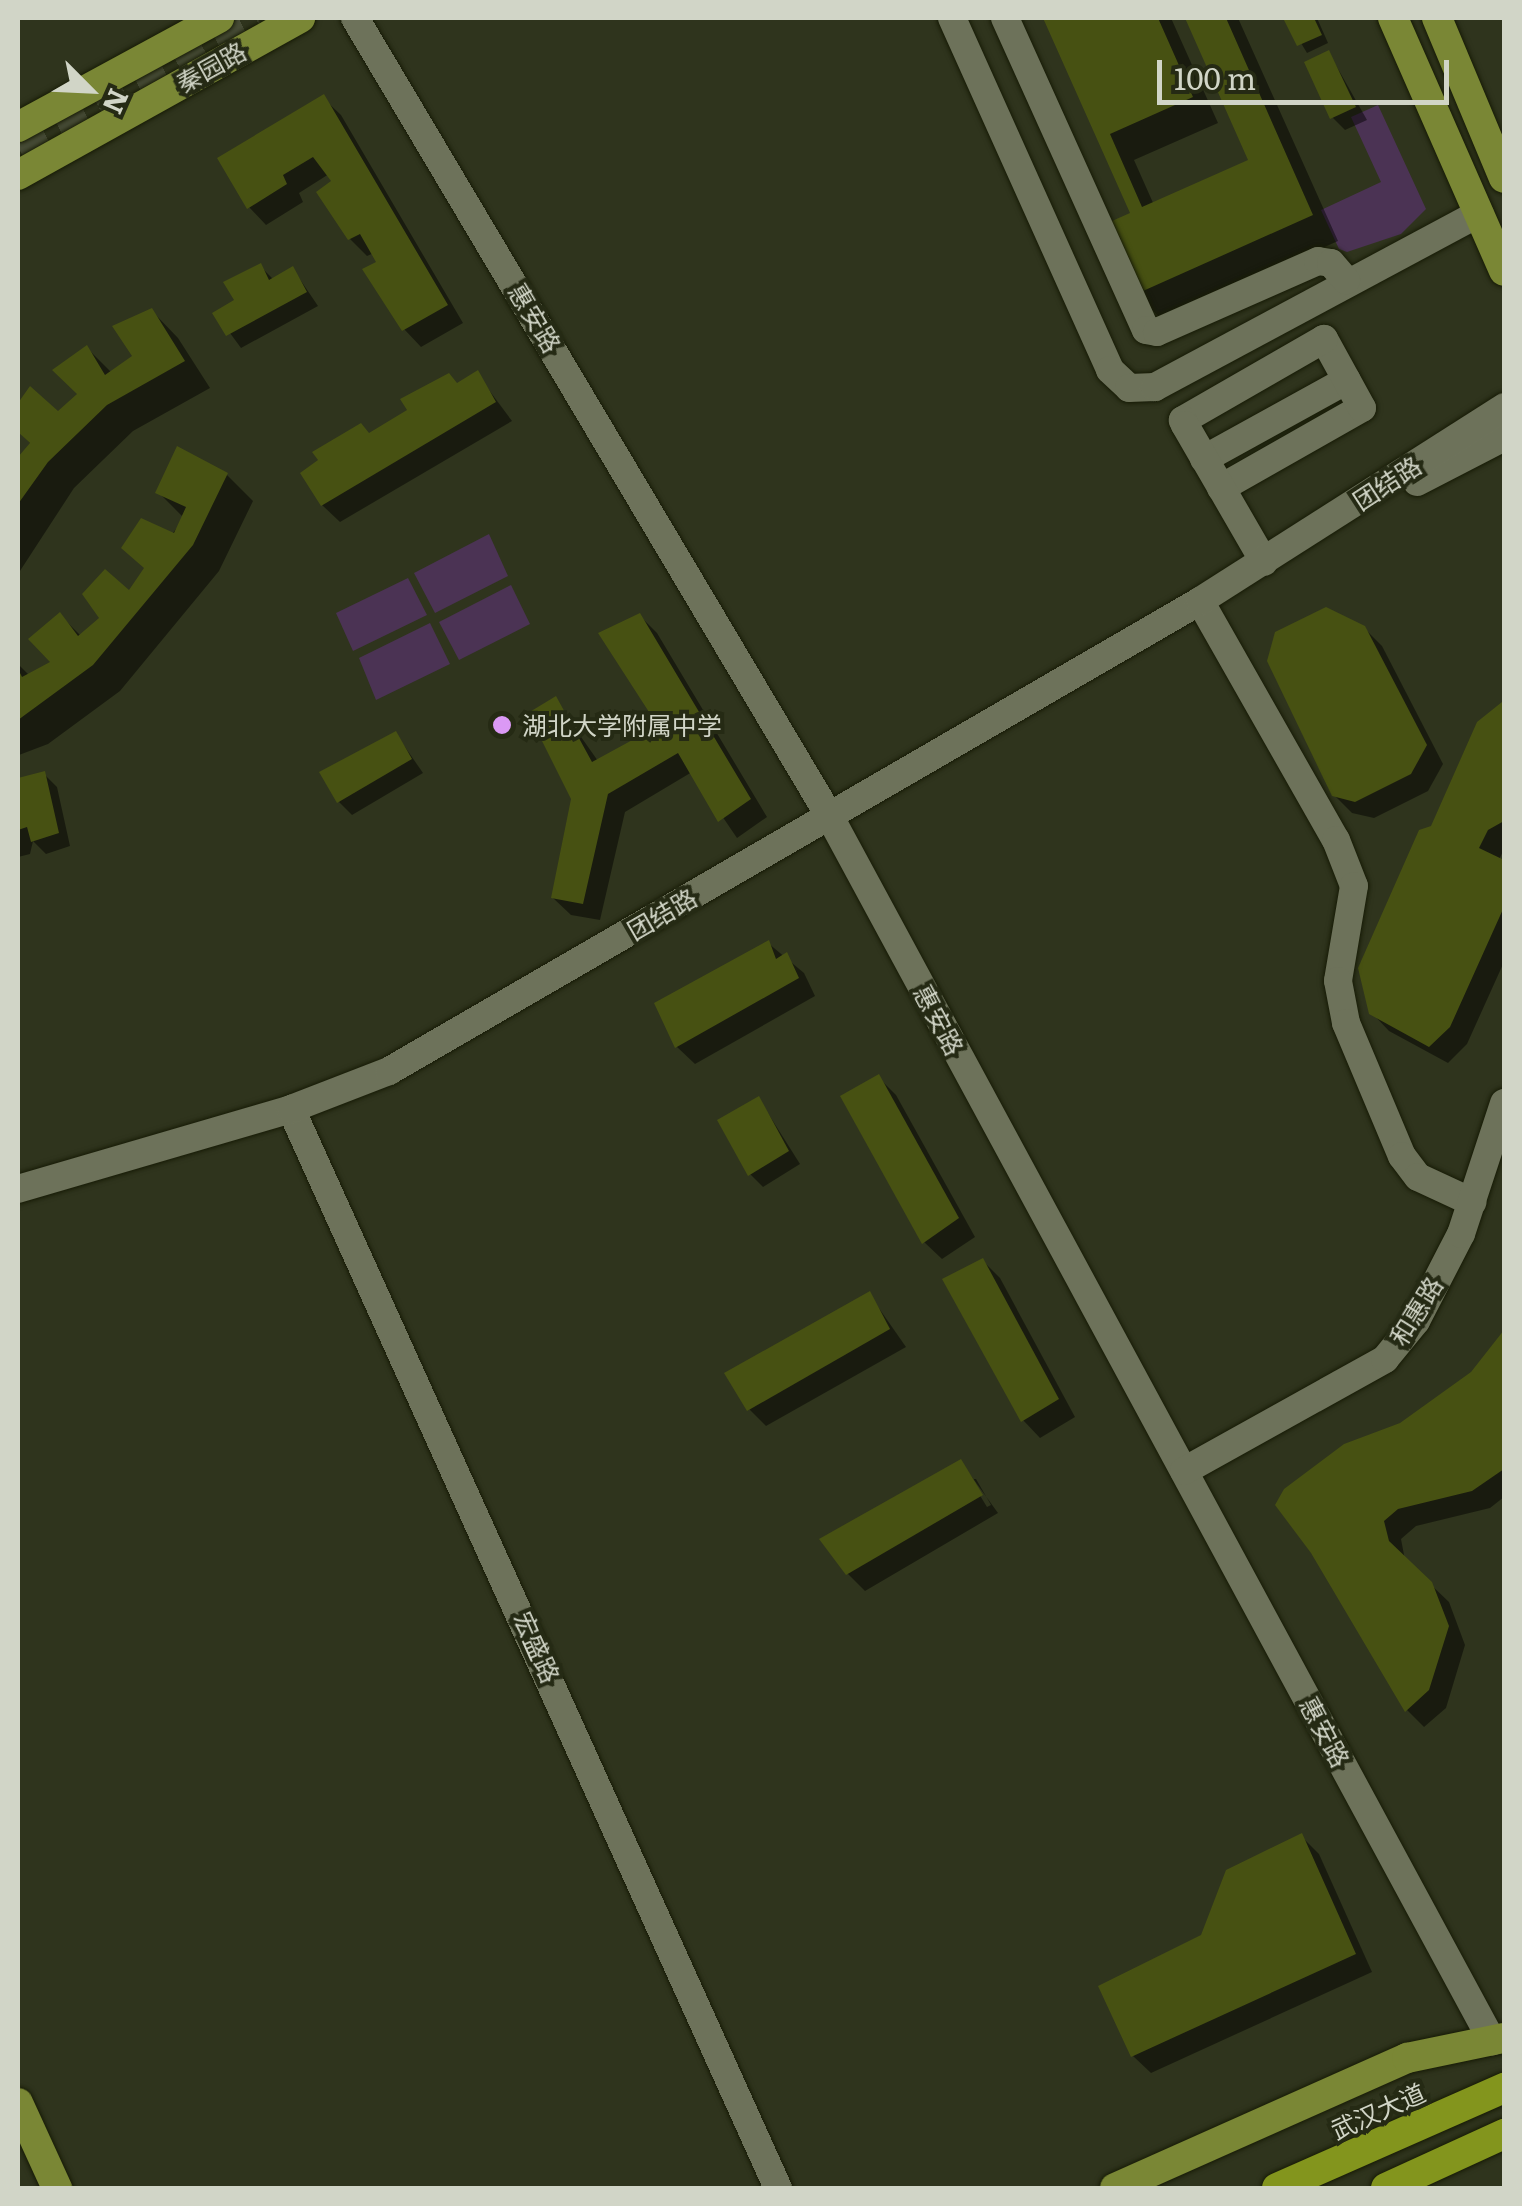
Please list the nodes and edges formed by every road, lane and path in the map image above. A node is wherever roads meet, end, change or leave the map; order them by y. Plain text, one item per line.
1 (219, 18) edge
2 (300, 18) edge
3 (355, 18) edge
4 (952, 18) edge
5 (1005, 18) edge
6 (1393, 18) edge
7 (1437, 18) edge
8 (18, 127) edge
9 (18, 175) edge
10 (1504, 178) edge
11 (1077, 180) junction
12 (1033, 200) junction
13 (1479, 213) junction
14 (1504, 271) edge
15 (1346, 280) junction
16 (1244, 293) junction
17 (1261, 328) junction
18 (1347, 380) junction
19 (1504, 407) edge
20 (1504, 437) edge
21 (1204, 459) junction
22 (1221, 488) junction
23 (1267, 560) junction
24 (1200, 601) junction
25 (830, 817) junction
26 (1504, 1103) edge
27 (290, 1109) junction
28 (18, 1189) edge
29 (1472, 1202) junction
30 (1184, 1471) junction
31 (1498, 2040) edge
32 (1504, 2069) edge
33 (1504, 2088) edge
34 (18, 2103) edge
35 (1446, 2114) junction
36 (1503, 2135) edge
37 (18, 2136) edge
38 (40, 2188) edge
39 (57, 2188) edge
40 (778, 2188) edge
41 (1116, 2188) edge
42 (1277, 2188) edge
43 (1386, 2188) edge

1 - 8 main road, 秦园路
2 - 9 main road, 秦园路
3 - 25 street, 惠安路
4 - 12 street
5 - 11 street
6 - 13 main road
7 - 10 main road
11 - 12 street
11 - 16 street
12 - 17 street
13 - 14 main road
13 - 15 street
15 - 16 street
15 - 17 street
16 - 17 street
18 - 21 street
18 - 21 street
18 - 22 street
19 - 23 street, 团结路
20 - 23 street, 团结路
21 - 22 street
22 - 23 street
23 - 24 street, 团结路
24 - 25 street, 团结路
24 - 29 street
25 - 27 street, 团结路
25 - 30 street, 惠安路
26 - 29 street, 和惠路
27 - 28 street, 团结路
27 - 40 street, 宏盛路
29 - 30 street, 和惠路
30 - 31 street, 惠安路
31 - 41 main road
32 - 35 highway
33 - 35 highway, 武汉大道
34 - 39 main road
35 - 42 highway, 武汉大道
36 - 43 highway
37 - 38 main road

